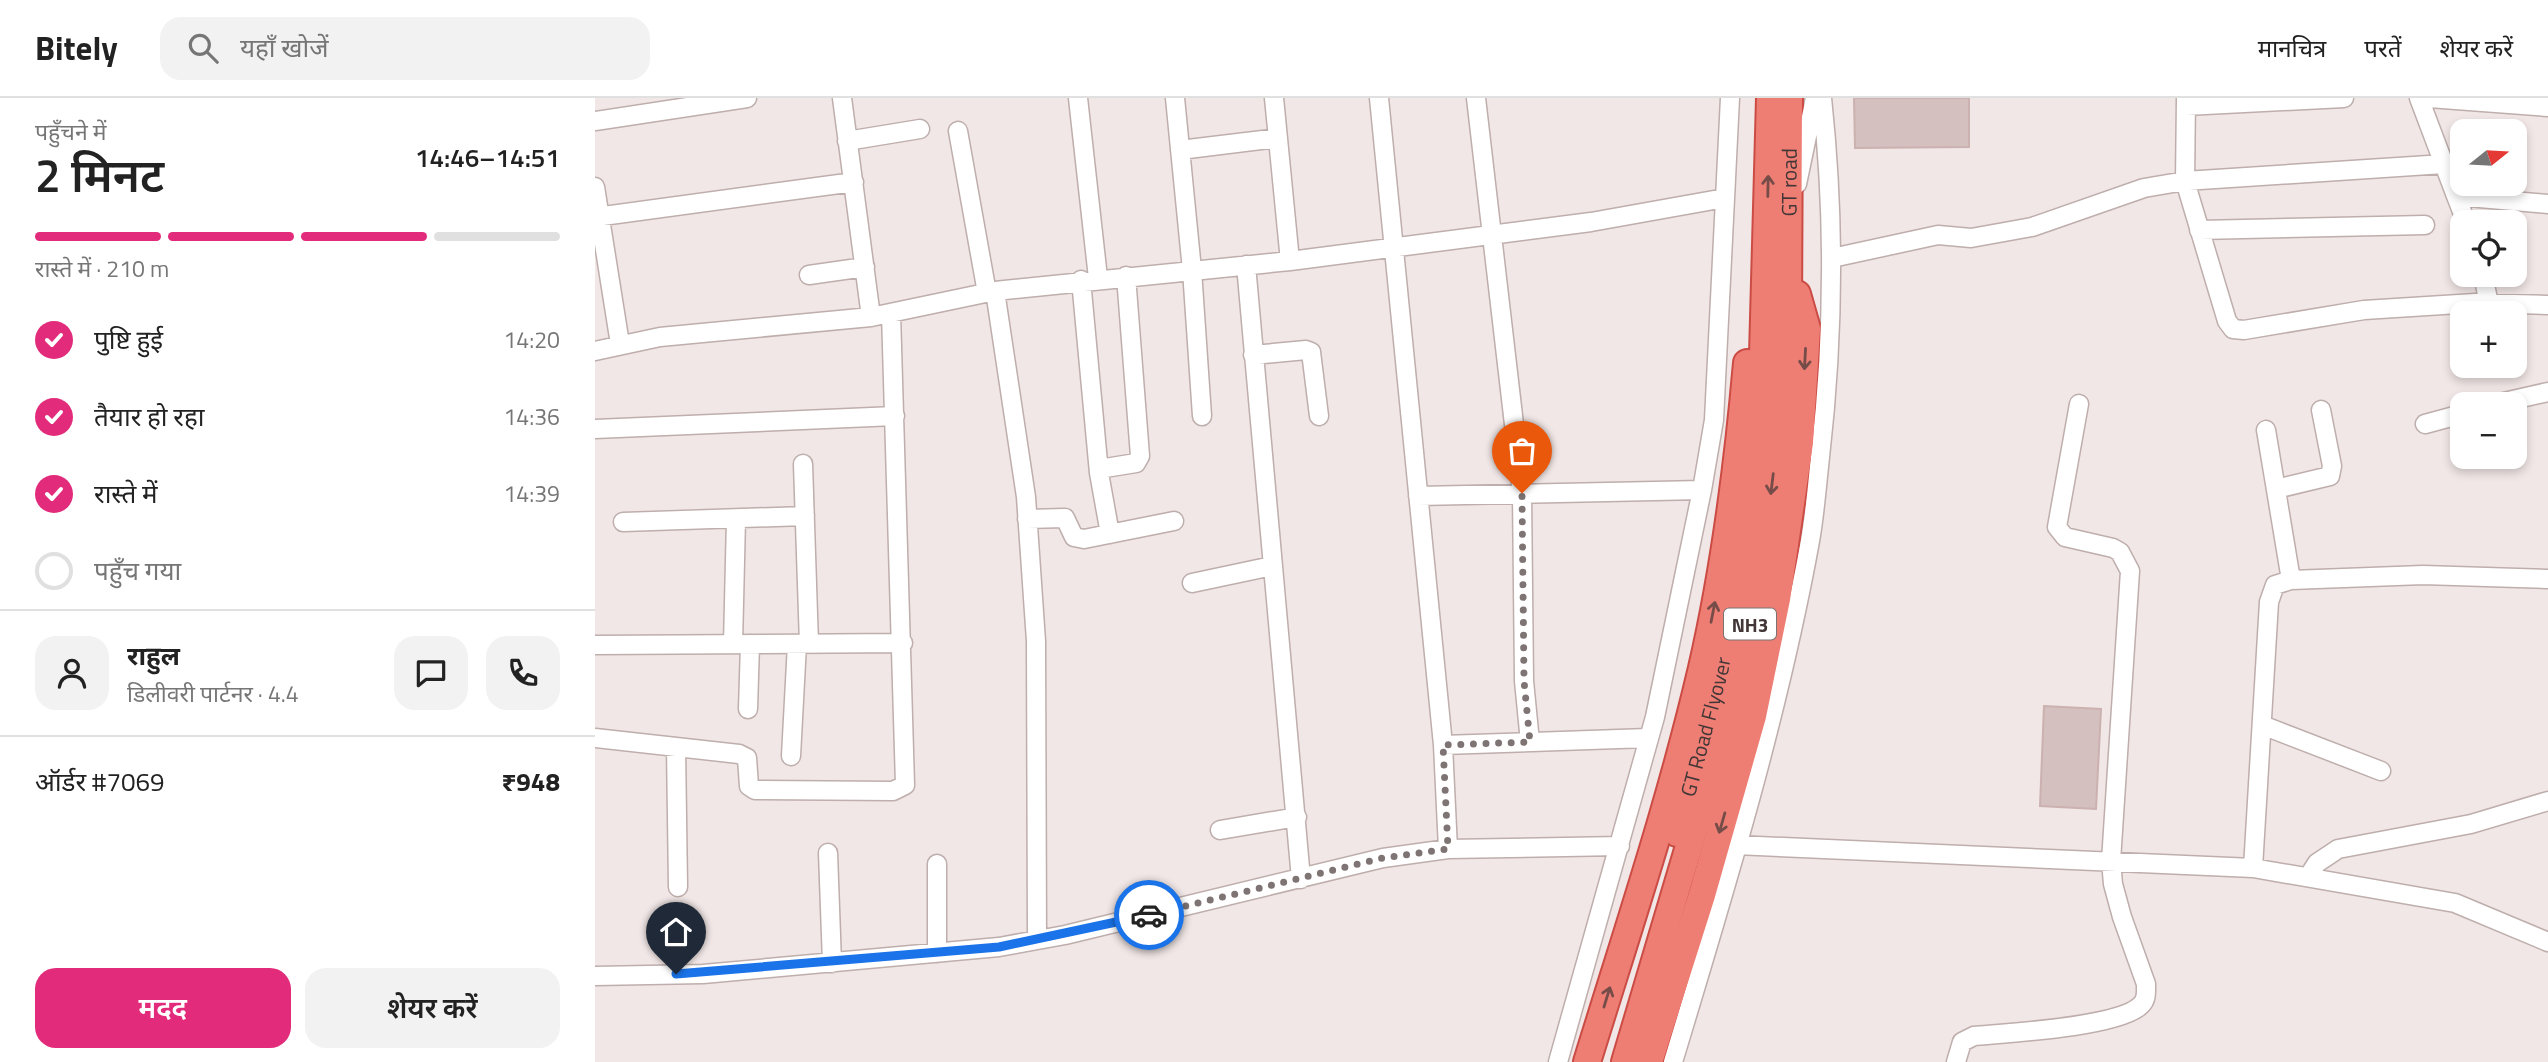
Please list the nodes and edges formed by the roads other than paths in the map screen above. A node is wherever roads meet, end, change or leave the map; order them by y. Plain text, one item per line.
1 (747, 98) edge
2 (842, 98) edge
3 (1078, 98) edge
4 (1175, 98) edge
5 (1274, 98) edge
6 (1379, 98) edge
7 (1476, 98) edge
8 (1730, 98) edge
9 (1815, 98) edge
10 (1822, 98) edge
11 (2344, 98) edge
12 (2419, 98) edge
13 (2429, 98) edge
14 (1773, 101) edge
15 (2186, 102) edge
16 (2548, 107) edge
17 (595, 121) edge
18 (920, 129) dead end
19 (958, 131) dead end
20 (1278, 138) junction
21 (847, 141) junction
22 (1180, 150) junction
23 (2444, 164) junction
24 (2450, 180) edge
25 (2185, 181) junction
26 (854, 182) junction
27 (595, 187) edge
28 (2456, 196) joint
29 (1725, 198) junction
30 (2548, 204) edge
31 (2461, 210) edge
32 (597, 216) edge
33 (1790, 217) junction
34 (2425, 225) dead end
35 (2199, 230) junction
36 (1490, 235) junction
37 (1394, 247) junction
38 (1766, 255) junction
39 (1832, 258) junction
40 (1290, 261) junction
41 (1246, 265) junction
42 (865, 267) junction
43 (1790, 269) junction
44 (1192, 270) junction
45 (809, 275) dead end
46 (1126, 276) junction
47 (1090, 279) junction
48 (991, 292) junction
49 (2527, 305) edge
50 (2548, 305) edge
51 (2450, 306) edge
52 (891, 313) junction
53 (871, 317) junction
54 (620, 344) junction
55 (595, 351) edge
56 (1253, 355) junction
57 (2548, 392) edge
58 (2527, 397) edge
59 (2079, 404) dead end
60 (2321, 410) dead end
61 (895, 416) junction
62 (1202, 416) dead end
63 (1319, 416) dead end
64 (2450, 417) edge
65 (2425, 424) dead end
66 (595, 429) edge
67 (2266, 430) dead end
68 (803, 464) dead end
69 (1099, 469) junction
70 (2276, 489) junction
71 (1702, 490) junction
72 (1522, 493) junction
73 (1418, 496) junction
74 (805, 516) junction
75 (736, 519) junction
76 (1027, 519) junction
77 (1174, 521) dead end
78 (623, 522) dead end
79 (1110, 534) junction
80 (1272, 566) junction
81 (2548, 579) edge
82 (2291, 580) junction
83 (1192, 583) dead end
84 (903, 643) junction
85 (742, 644) junction
86 (803, 644) junction
87 (595, 645) edge
88 (748, 709) dead end
89 (2262, 725) junction
90 (595, 738) edge
91 (1648, 738) junction
92 (1530, 742) junction
93 (1443, 745) junction
94 (676, 747) junction
95 (791, 756) dead end
96 (2381, 771) dead end
97 (2548, 801) edge
98 (1297, 817) junction
99 (1220, 830) dead end
100 (1736, 845) junction
101 (1620, 846) junction
102 (1448, 849) junction
103 (828, 853) dead end
104 (2111, 861) junction
105 (937, 864) dead end
106 (2253, 868) junction
107 (2308, 877) junction
108 (1301, 879) junction
109 (678, 887) dead end
110 (1667, 895) junction
111 (1037, 940) junction
112 (2548, 942) edge
113 (937, 953) junction
114 (832, 963) junction
115 (595, 976) edge
116 (1558, 1062) edge
117 (1587, 1062) edge
118 (1607, 1062) edge
119 (1625, 1062) edge
120 (1649, 1062) edge
121 (1673, 1062) edge
122 (1956, 1062) edge

1 - 17 street
2 - 21 street
3 - 47 street
4 - 22 street
5 - 20 street
6 - 37 street
7 - 36 street
8 - 29 street
9 - 33 street
10 - 39 street
11 - 15 street
12 - 23 street
13 - 16 street
14 - 33 highway, GT road / NH3
38 -> 14 highway, GT road / NH3
15 - 25 street
18 - 21 street
19 - 48 street
20 - 22 street
20 - 40 street
21 - 26 street
22 - 44 street
23 - 24 street
23 - 25 street
25 - 35 street
25 - 39 street
26 - 32 street
26 - 42 street
27 - 32 street
28 - 30 street
28 - 31 street
29 - 36 street
29 - 71 street
32 - 54 street
33 - 43 highway, GT road / NH3
34 - 35 street
35 - 51 street
36 - 37 street
36 - 72 street
37 - 40 street
37 - 73 street
38 - 110 highway, GT Road Flyover / NH3
117 -> 38 highway
39 - 100 street
40 - 41 street
41 - 44 street
41 - 56 street
42 - 45 street
42 - 53 street
43 -> 110 highway, GT Road Flyover / NH3
43 -> 120 highway
44 - 46 street
44 - 62 street
46 - 47 street
46 - 69 street
47 - 48 street
47 - 69 street
48 - 52 street
48 - 76 street
49 - 50 street
52 - 53 street
52 - 61 street
53 - 54 street
54 - 55 street
56 - 63 street
56 - 80 street
57 - 58 street
59 - 104 street
60 - 70 street
61 - 66 street
61 - 84 street
64 - 65 street
67 - 70 street
68 - 74 street
69 - 79 street
70 - 82 street
71 - 72 street
71 - 91 street
72 - 73 street
72 - 92 street
73 - 93 street
74 - 75 street
74 - 86 street
75 - 78 street
75 - 85 street
76 - 79 street
76 - 111 street
77 - 79 street
80 - 83 street
80 - 98 street
81 - 82 street
82 - 89 street
84 - 86 street
84 - 94 street
85 - 86 street
85 - 87 street
85 - 88 street
86 - 95 street
89 - 96 street
89 - 106 street
90 - 94 street
91 - 92 street
91 - 101 street
92 - 93 street
93 - 102 street
94 - 109 street
97 - 107 street
98 - 99 street
98 - 108 street
100 - 104 street
100 - 121 street
101 - 102 street
101 - 116 street
102 - 108 street
103 - 114 street
104 - 106 street
104 - 122 street
105 - 113 street
106 - 107 street
107 - 112 street
108 - 111 street
110 - 118 highway, GT Road Flyover / NH3
110 - 119 highway, GT Road Flyover / NH3
111 - 113 street
113 - 114 street
114 - 115 street

